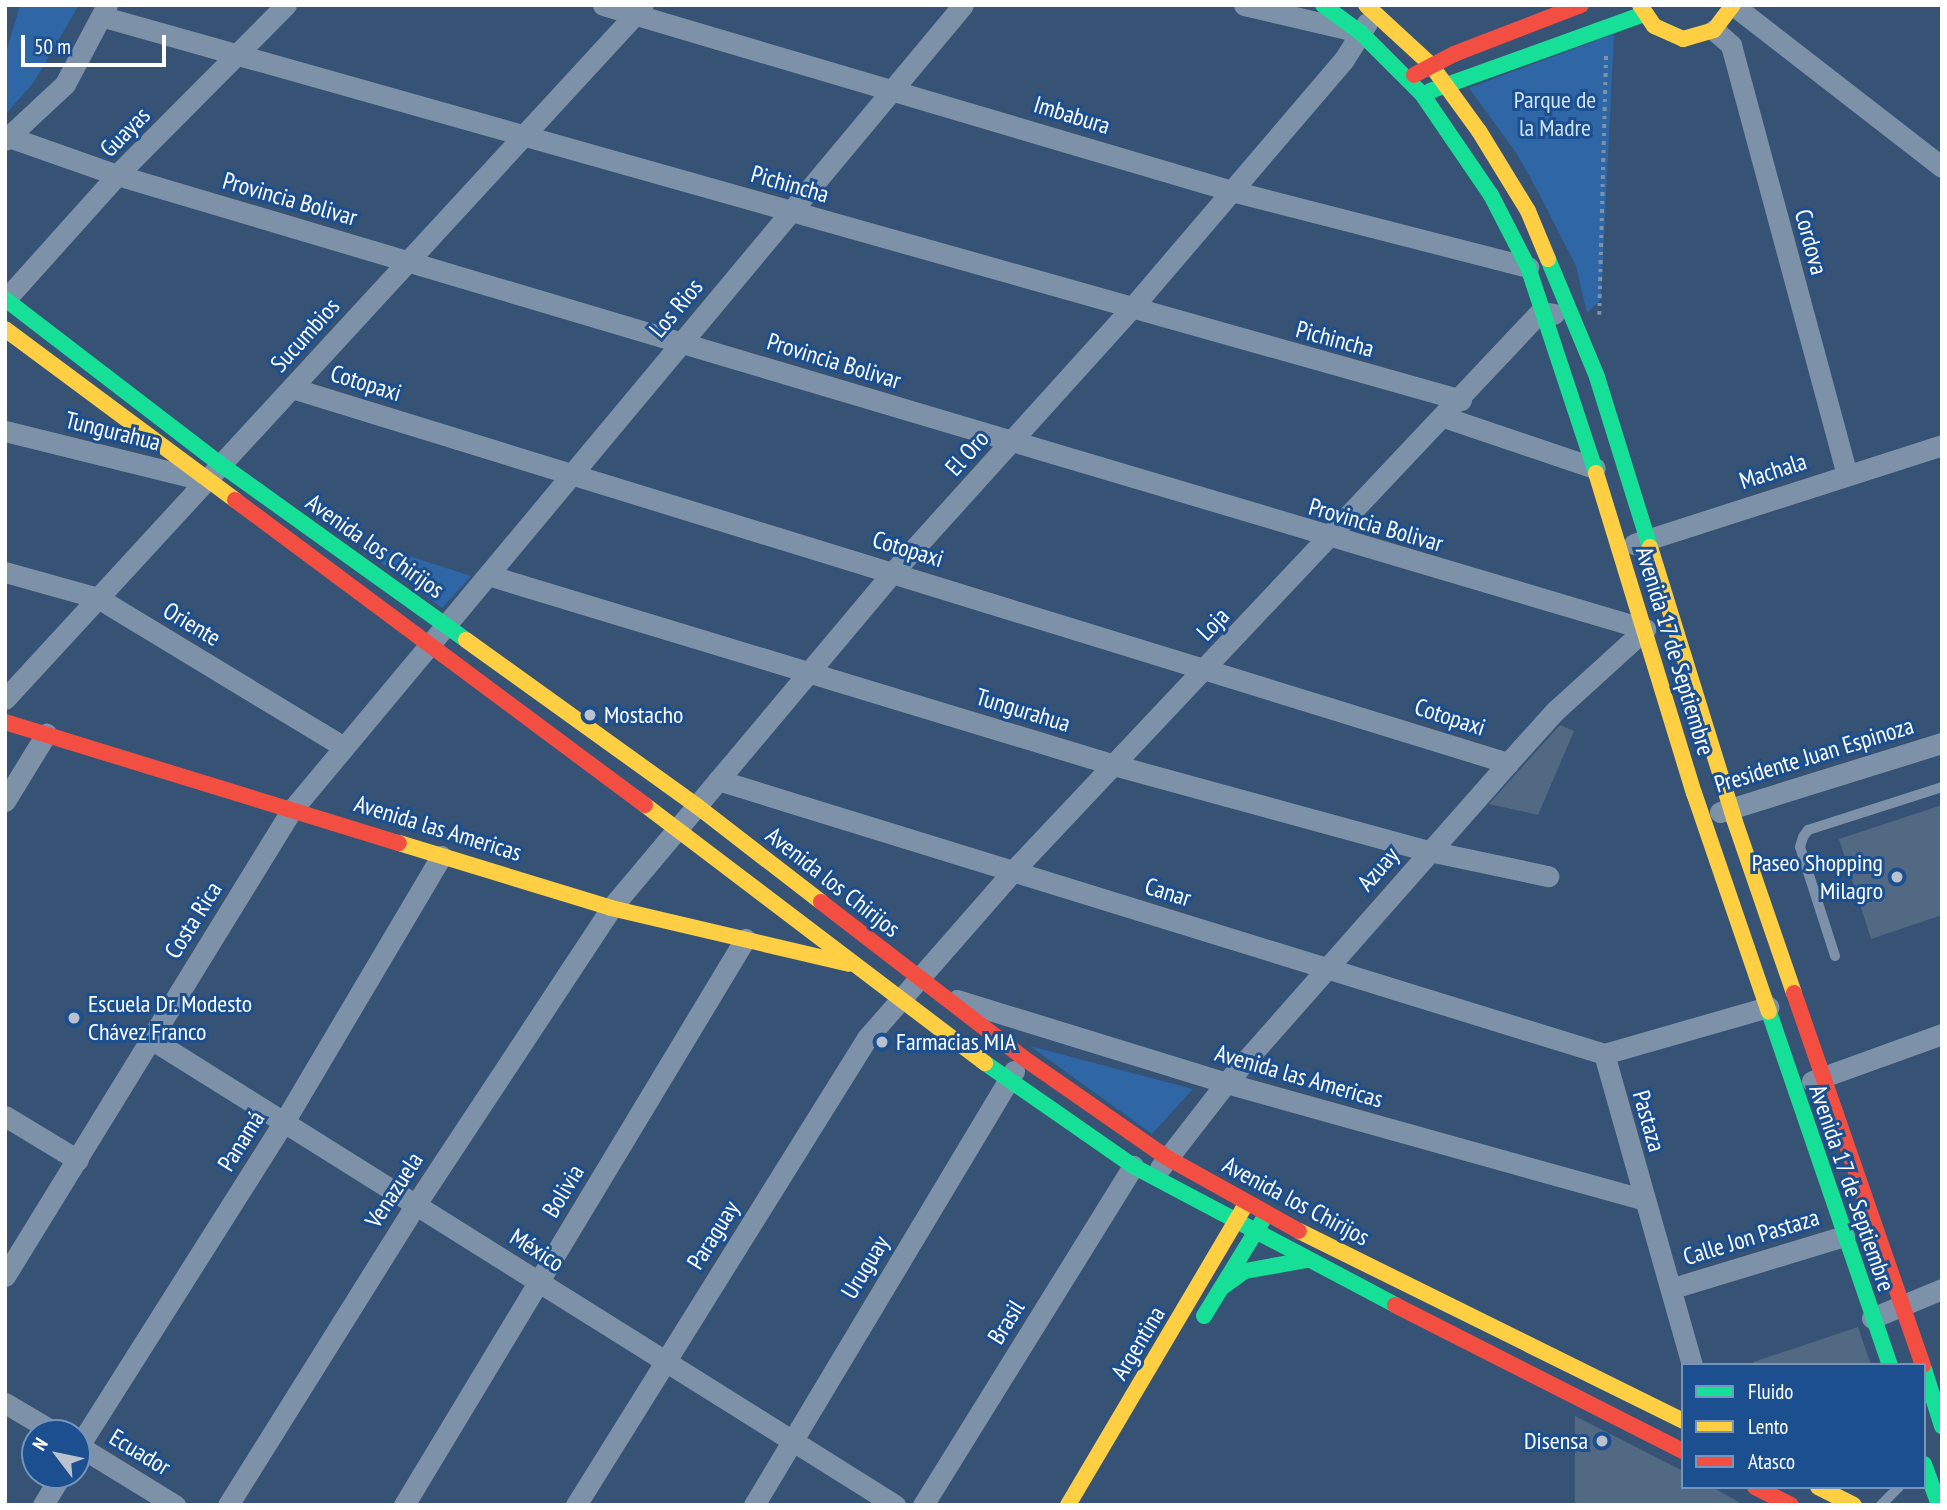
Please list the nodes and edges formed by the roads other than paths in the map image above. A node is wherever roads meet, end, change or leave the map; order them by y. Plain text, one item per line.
1 (286, 5) edge
2 (603, 5) edge
3 (963, 5) edge
4 (1244, 5) edge
5 (1323, 5) edge
6 (1581, 5) edge
7 (1733, 5) edge
8 (1373, 7) edge
9 (1642, 9) edge
10 (639, 10) edge
11 (106, 11) edge
12 (1714, 30) junction
13 (1361, 33) junction
14 (240, 55) junction
15 (1431, 65) junction
16 (1408, 79) junction
17 (1447, 84) junction
18 (894, 89) junction
19 (1422, 94) junction
20 (523, 135) junction
21 (7, 138) edge
22 (1942, 167) edge
23 (117, 175) junction
24 (1232, 191) junction
25 (791, 212) junction
26 (408, 261) junction
27 (1528, 267) junction
28 (6, 300) edge
29 (1130, 310) junction
30 (1540, 312) junction
31 (1573, 318) junction
32 (5, 329) edge
33 (682, 342) junction
34 (292, 388) junction
35 (1461, 400) junction
36 (1444, 417) junction
37 (5, 431) edge
38 (1012, 442) junction
39 (1942, 445) edge
40 (1595, 468) junction
41 (216, 474) junction
42 (573, 474) junction
43 (1847, 475) junction
44 (1330, 539) junction
45 (1647, 540) junction
46 (1621, 548) junction
47 (5, 572) edge
48 (893, 572) junction
49 (488, 575) junction
50 (98, 598) junction
51 (448, 625) junction
52 (1645, 629) junction
53 (430, 645) junction
54 (1208, 667) junction
55 (808, 672) junction
56 (5, 699) edge
57 (5, 722) edge
58 (46, 734) junction
59 (1942, 743) edge
60 (342, 746) junction
61 (1508, 763) junction
62 (1114, 765) junction
63 (718, 780) junction
64 (1942, 787) edge
65 (5, 801) edge
66 (697, 806) junction
67 (1731, 808) junction
68 (291, 811) junction
69 (1703, 818) junction
70 (677, 828) junction
71 (1429, 851) junction
72 (441, 856) junction
73 (1013, 872) junction
74 (1548, 876) dead end
75 (611, 908) junction
76 (786, 910) junction
77 (745, 939) junction
78 (773, 946) junction
79 (1835, 956) dead end
80 (860, 966) junction
81 (1327, 968) junction
82 (920, 978) junction
83 (941, 995) junction
84 (902, 998) junction
85 (1768, 1007) junction
86 (1942, 1034) edge
87 (151, 1039) junction
88 (1604, 1054) junction
89 (1022, 1057) junction
90 (1825, 1077) junction
91 (1008, 1081) junction
92 (1226, 1083) junction
93 (1794, 1086) junction
94 (5, 1116) edge
95 (284, 1122) junction
96 (1166, 1157) junction
97 (78, 1160) junction
98 (1133, 1166) junction
99 (1154, 1178) junction
100 (1644, 1200) junction
101 (416, 1204) junction
102 (1246, 1204) junction
103 (1266, 1214) junction
104 (1235, 1224) junction
105 (1254, 1234) junction
106 (1843, 1236) junction
107 (1306, 1260) junction
108 (5, 1276) edge
109 (539, 1282) junction
110 (1221, 1288) junction
111 (1673, 1288) junction
112 (1942, 1289) edge
113 (1905, 1306) junction
114 (1872, 1318) junction
115 (1193, 1334) dead end
116 (666, 1361) junction
117 (1692, 1363) edge
118 (1889, 1363) edge
119 (1923, 1363) edge
120 (1926, 1374) edge
121 (5, 1403) edge
122 (33, 1419) edge
123 (1681, 1420) edge
124 (91, 1426) edge
125 (1942, 1426) edge
126 (792, 1440) junction
127 (1681, 1450) edge
128 (91, 1455) edge
129 (1926, 1469) edge
130 (1102, 1482) dead end
131 (53, 1489) edge
132 (1822, 1489) edge
133 (1897, 1489) edge
134 (1760, 1495) edge
135 (43, 1505) edge
136 (175, 1505) edge
137 (228, 1505) edge
138 (404, 1505) edge
139 (576, 1505) edge
140 (754, 1505) edge
141 (895, 1505) edge
142 (923, 1505) edge
143 (1068, 1505) edge
144 (1088, 1505) edge
145 (1791, 1505) edge
146 (1854, 1505) edge
147 (1881, 1505) edge
148 (1939, 1505) edge

1 - 14 street, Guayas
2 - 10 street, Imbabura
3 - 18 street, Los Rios
4 - 13 street
5 - 13 street, Avenida 17 de Septiembre
6 - 15 street
7 - 12 street
7 - 22 street
8 - 13 street, El Oro
8 - 15 street, Avenida 17 de Septiembre
9 - 12 street
9 - 17 street
10 - 18 street, Imbabura
10 - 20 street, Sucumbios
11 - 14 street, Pichincha
11 - 21 street
12 - 43 street, Cordova
13 - 16 street, Avenida 17 de Septiembre
13 - 24 street, El Oro
14 - 20 street, Pichincha
14 - 23 street, Guayas
15 - 16 street
15 - 17 street, Avenida 17 de Septiembre
16 - 19 street, Avenida 17 de Septiembre
17 - 19 street
17 - 31 street, Avenida 17 de Septiembre
18 - 24 street, Imbabura
18 - 25 street, Los Rios
19 - 27 street, Avenida 17 de Septiembre
20 - 25 street, Pichincha
20 - 26 street, Sucumbios
21 - 23 street, Provincia Bolivar
23 - 26 street, Provincia Bolivar
23 - 28 street, Guayas
24 - 27 street, Imbabura
24 - 29 street, El Oro
25 - 29 street, Pichincha
25 - 33 street, Los Rios
26 - 33 street, Provincia Bolivar
26 - 34 street, Sucumbios
27 - 30 street, Avenida 17 de Septiembre
28 - 41 street, Avenida los Chirijos
29 - 35 street, Pichincha
29 - 38 street, El Oro
30 - 31 street
30 - 35 street, Loja
30 - 40 street, Avenida 17 de Septiembre
31 - 45 street, Avenida 17 de Septiembre
32 - 41 street, Avenida los Chirijos
33 - 38 street, Provincia Bolivar
33 - 42 street, Los Rios
34 - 41 street, Sucumbios
34 - 42 street, Cotopaxi
35 - 36 street, Loja
36 - 40 street
36 - 44 street, Loja
37 - 41 street, Tungurahua
38 - 44 street, Provincia Bolivar
38 - 48 street, El Oro
39 - 43 street, Machala
40 - 46 street, Avenida 17 de Septiembre
41 - 50 street, Sucumbios
41 - 51 street, Avenida los Chirijos
41 - 53 street, Avenida los Chirijos
42 - 48 street, Cotopaxi
42 - 49 street, Los Rios
43 - 45 street, Machala
44 - 52 street, Provincia Bolivar
44 - 54 street, Loja
45 - 46 street, Machala
45 - 67 street, Avenida 17 de Septiembre
46 - 52 street, Avenida 17 de Septiembre
47 - 50 street, Oriente
48 - 54 street, Cotopaxi
48 - 55 street, El Oro
49 - 51 street, Los Rios
49 - 55 street, Tungurahua
50 - 56 street, Sucumbios
50 - 60 street, Oriente
51 - 53 street, Los Rios
51 - 66 street, Avenida los Chirijos
52 - 61 street, Azuay
52 - 69 street, Avenida 17 de Septiembre
53 - 60 street, Costa Rica
53 - 70 street, Avenida los Chirijos
54 - 61 street, Cotopaxi
54 - 62 street, Loja
55 - 62 street, Tungurahua
55 - 63 street, El Oro
57 - 58 street, Avenida las Americas
58 - 65 street
58 - 68 street, Avenida las Americas
59 - 67 street, Presidente Juan Espinoza
60 - 68 street, Costa Rica
61 - 71 street, Azuay
62 - 71 street, Tungurahua
62 - 73 street, Loja
63 - 66 street, El Oro
63 - 73 street, Canar
64 - 79 lane
66 - 70 street, El Oro
66 - 82 street, Avenida los Chirijos
67 - 69 street, Presidente Juan Espinoza
67 - 90 street, Avenida 17 de Septiembre
68 - 72 street, Avenida las Americas
68 - 87 street, Costa Rica
69 - 85 street, Avenida 17 de Septiembre
70 - 75 street, El Oro
70 - 76 street, Avenida los Chirijos
71 - 74 street, Tungurahua
71 - 81 street, Azuay
72 - 75 street, Avenida las Americas
72 - 95 street, Panamá
73 - 81 street, Canar
73 - 82 street, Loja
75 - 77 street, Avenida las Americas
75 - 101 street, Venazuela
76 - 78 street
76 - 80 street, Avenida los Chirijos
77 - 78 street, Avenida las Americas
77 - 109 street, Bolivia
78 - 80 street, Avenida las Americas
80 - 84 street, Avenida los Chirijos
81 - 88 street, Canar
81 - 92 street, Azuay
82 - 83 street, Avenida los Chirijos
82 - 84 street, Loja
83 - 89 street, Avenida los Chirijos
83 - 92 street, Avenida las Americas
84 - 91 street, Avenida los Chirijos
84 - 116 street, Paraguay
85 - 88 street
85 - 93 street, Avenida 17 de Septiembre
86 - 90 street
87 - 95 street, México
87 - 97 street, Costa Rica
88 - 100 street, Pastaza
89 - 91 street, Uruguay
89 - 96 street, Avenida los Chirijos
90 - 93 street
90 - 113 street, Avenida 17 de Septiembre
91 - 98 street, Avenida los Chirijos
91 - 126 street, Uruguay
92 - 96 street, Azuay
92 - 100 street, Avenida las Americas
93 - 106 street, Avenida 17 de Septiembre
94 - 97 street
95 - 101 street, México
95 - 124 street, Panamá
96 - 99 street
96 - 102 street, Avenida los Chirijos
97 - 108 street, Costa Rica
98 - 99 street, Avenida los Chirijos
98 - 142 street, Brasil
99 - 104 street, Avenida los Chirijos
100 - 111 street, Pastaza
101 - 109 street, México
101 - 137 street, Venazuela
102 - 103 street, Avenida los Chirijos
102 - 104 street, Argentina
103 - 105 street, Argentina
103 - 123 street, Avenida los Chirijos
104 - 105 street, Avenida los Chirijos
104 - 143 street, Argentina
105 - 107 street, Avenida los Chirijos
105 - 110 street, Argentina
106 - 111 street, Calle Jon Pastaza
106 - 114 street, Avenida 17 de Septiembre
107 - 110 street
107 - 127 street, Avenida los Chirijos
109 - 116 street, México
109 - 138 street, Bolivia
110 - 115 street, Argentina
111 - 117 street, Pastaza
112 - 113 street
113 - 114 street
113 - 119 street, Avenida 17 de Septiembre
114 - 118 street, Avenida 17 de Septiembre
116 - 126 street, México
116 - 139 street, Paraguay
120 - 125 street, Avenida 17 de Septiembre
121 - 122 street
126 - 140 street, Uruguay
126 - 141 street, México
128 - 136 street, Ecuador
129 - 148 street
130 - 144 street
131 - 135 street
132 - 146 street
133 - 147 lane
134 - 145 street

